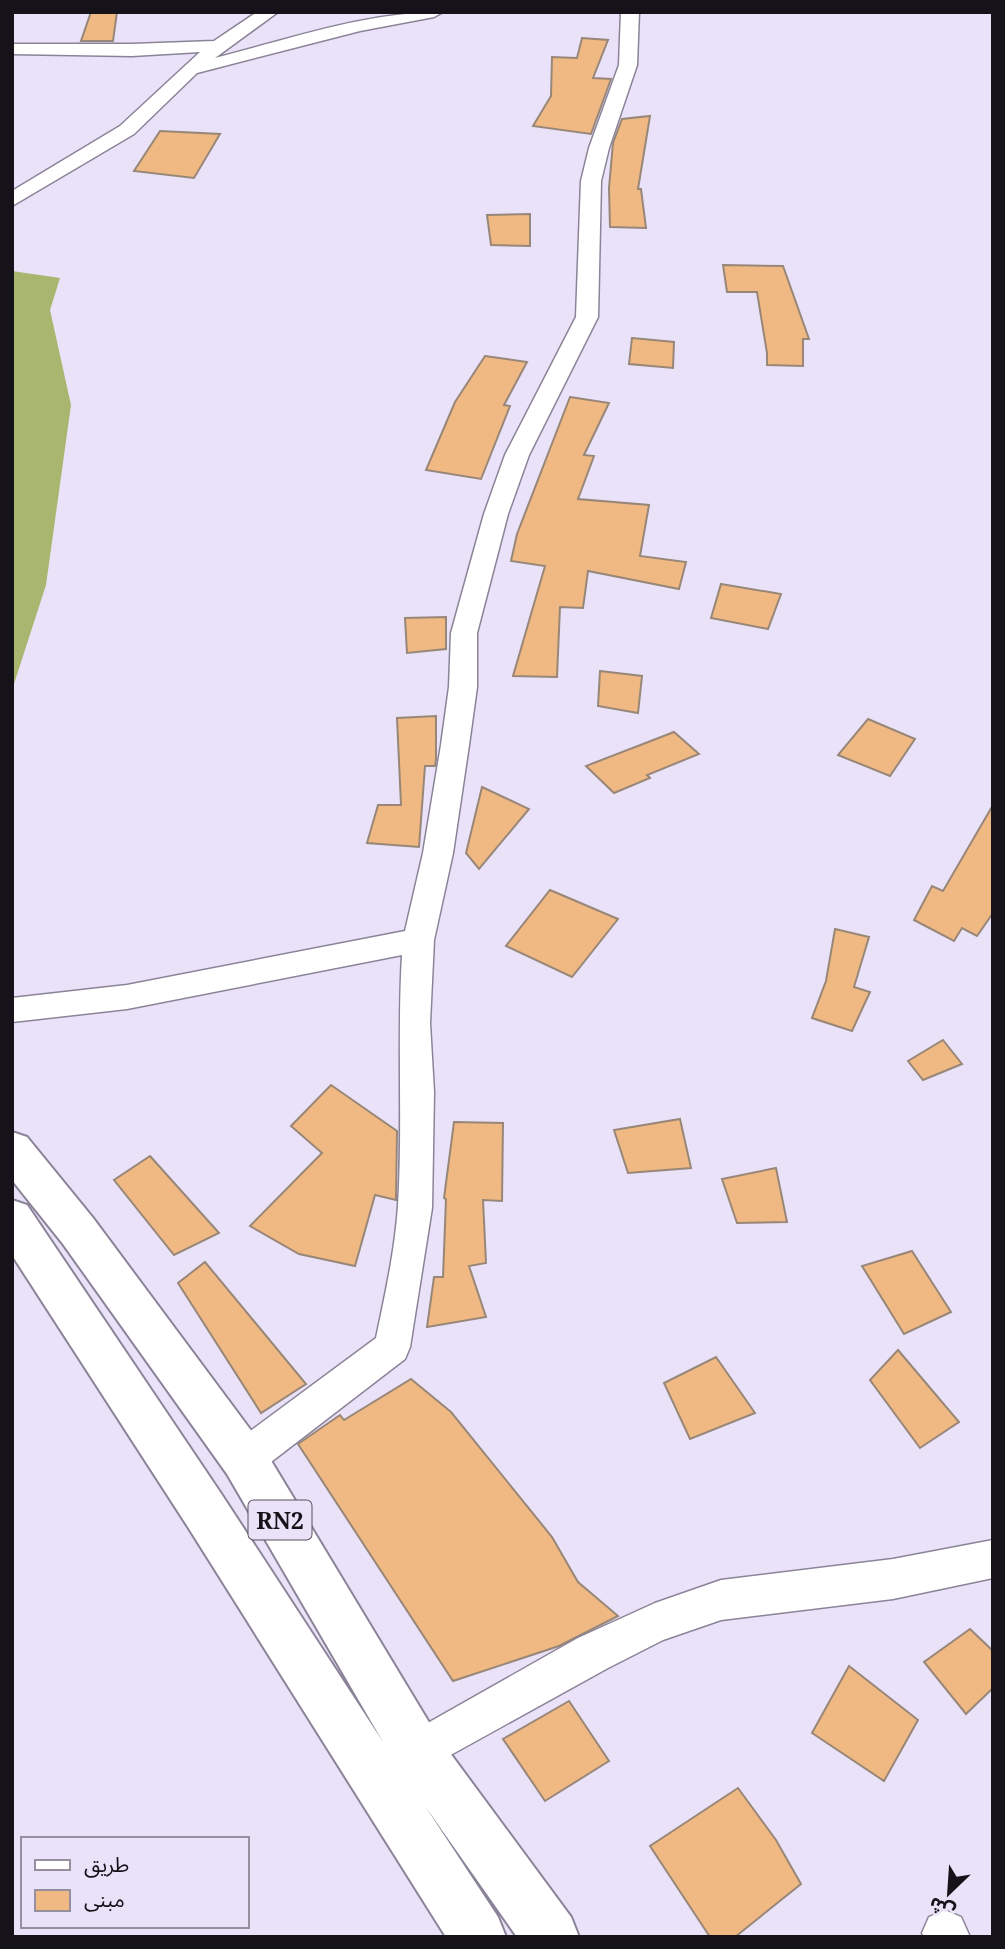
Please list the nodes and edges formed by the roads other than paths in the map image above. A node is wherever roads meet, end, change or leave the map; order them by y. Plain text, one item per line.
1 (269, 12) edge
2 (434, 12) edge
3 (630, 12) edge
4 (218, 47) junction
5 (12, 49) edge
6 (191, 69) junction
7 (12, 200) edge
8 (418, 940) junction
9 (12, 1010) edge
10 (12, 1149) edge
11 (12, 1218) edge
12 (244, 1459) junction
13 (993, 1559) edge
14 (418, 1752) junction
15 (478, 1937) edge
16 (551, 1937) edge

1 - 4 street
2 - 6 street
3 - 8 street
4 - 5 street
4 - 6 street
6 - 7 street
8 - 9 street
8 - 12 street
10 - 12 highway, RN2
11 - 15 highway, RN2
12 - 14 highway, RN2
13 - 14 street
14 - 16 highway, RN2

